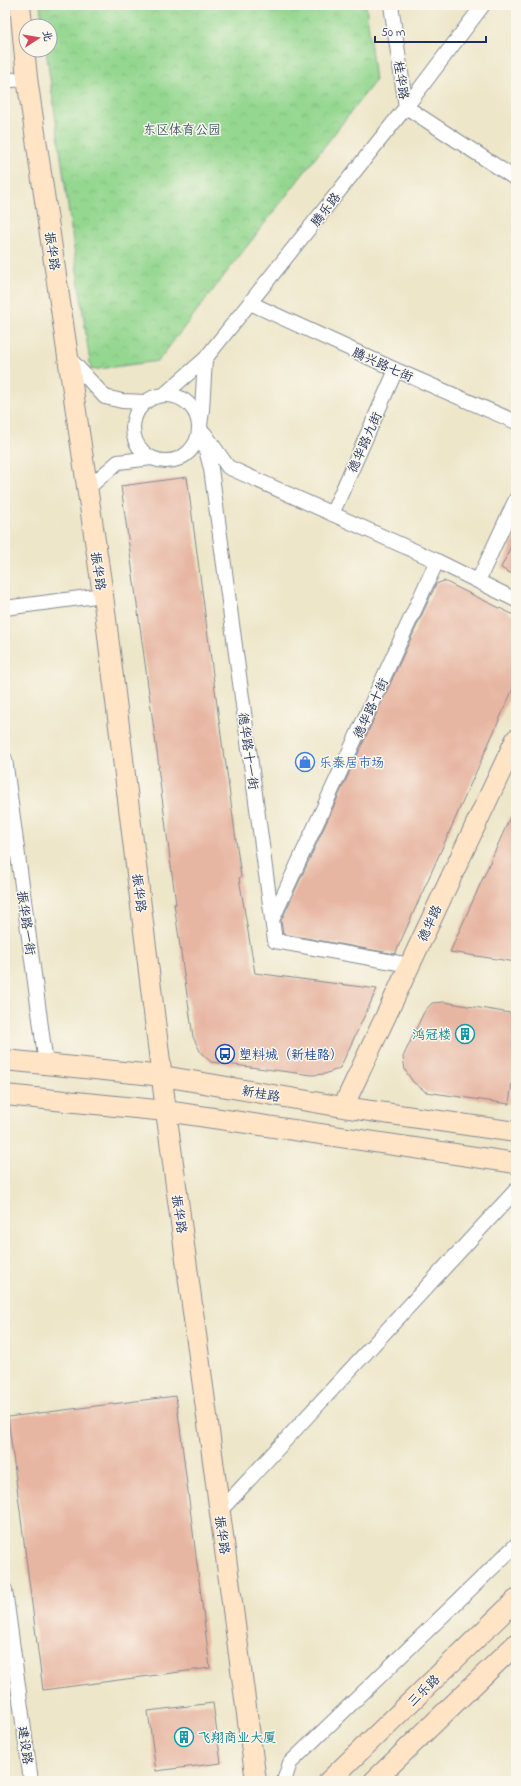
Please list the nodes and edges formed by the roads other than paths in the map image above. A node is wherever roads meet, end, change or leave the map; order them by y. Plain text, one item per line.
1 (20, 5) edge
2 (391, 5) edge
3 (483, 5) edge
4 (27, 78) junction
5 (5, 81) edge
6 (406, 107) junction
7 (516, 179) edge
8 (250, 303) junction
9 (69, 358) junction
10 (205, 359) junction
11 (396, 370) junction
12 (165, 394) junction
13 (145, 402) junction
14 (516, 422) edge
15 (200, 426) junction
16 (152, 458) junction
17 (88, 488) junction
18 (516, 499) edge
19 (332, 514) junction
20 (437, 561) junction
21 (478, 581) junction
22 (103, 596) junction
23 (516, 600) edge
24 (5, 608) edge
25 (516, 739) edge
26 (5, 759) edge
27 (272, 920) junction
28 (410, 965) junction
29 (5, 1060) edge
30 (46, 1064) junction
31 (162, 1076) junction
32 (5, 1095) edge
33 (343, 1107) junction
34 (166, 1111) junction
35 (516, 1132) edge
36 (516, 1163) edge
37 (516, 1190) edge
38 (220, 1510) junction
39 (516, 1545) edge
40 (5, 1590) edge
41 (516, 1600) edge
42 (516, 1644) edge
43 (31, 1781) edge
44 (256, 1781) edge
45 (284, 1781) edge
46 (329, 1781) edge
47 (374, 1781) edge

1 - 4 street, 振华路
2 - 6 street, 桂华路
3 - 6 street, 腾乐路
4 - 5 street
4 - 9 street, 振华路
6 - 7 street
6 - 8 street, 腾乐路
8 - 10 street, 腾乐路
8 - 11 street, 腾兴路七街
9 - 13 street
9 - 17 street, 振华路
10 - 12 street, 腾乐路
10 - 15 street
11 - 14 street, 腾兴路七街
11 - 19 street, 德华路九街
12 - 13 street
12 - 15 street
13 - 16 street
15 - 16 street
15 - 19 street
15 - 27 street, 德华路十一街
16 - 17 street
17 - 22 street, 振华路
18 - 21 street
19 - 20 street
20 - 21 street
20 - 27 street, 德华路十街
21 - 23 street
22 - 24 street
22 - 31 street, 振华路
25 - 28 street, 德华路
26 - 30 street, 振华路一街
27 - 28 street, 德华路十一街
28 - 33 street, 德华路
29 - 30 street, 新桂路
30 - 31 street, 新桂路
31 - 33 street, 新桂路
31 - 34 street, 振华路
32 - 34 street
33 - 35 street, 新桂路
34 - 36 street
34 - 38 street, 振华路
37 - 38 street
38 - 44 street, 振华路
39 - 45 street
40 - 43 street, 建设路
41 - 46 street, 三乐路
42 - 47 street

